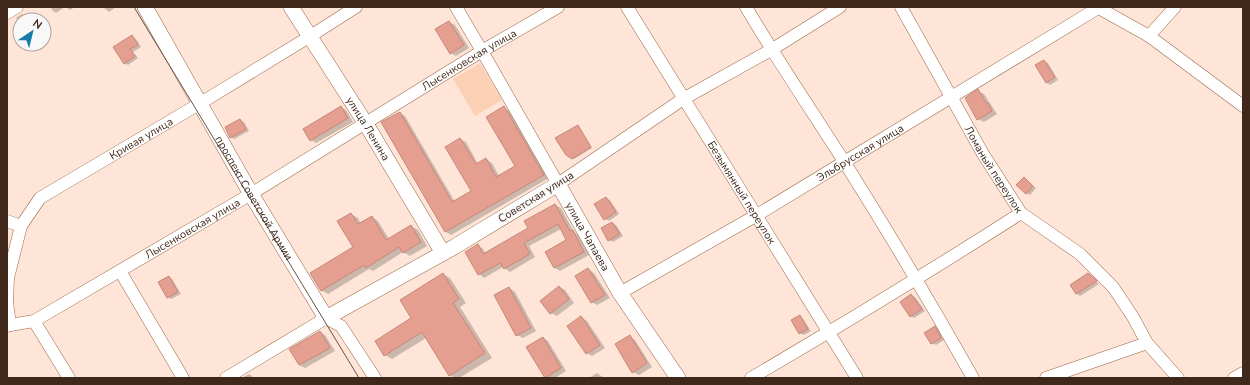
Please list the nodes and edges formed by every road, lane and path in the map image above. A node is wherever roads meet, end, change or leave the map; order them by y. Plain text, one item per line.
1 (17, 7) edge
2 (145, 7) edge
3 (291, 7) edge
4 (356, 7) edge
5 (456, 7) edge
6 (558, 7) edge
7 (627, 7) edge
8 (746, 7) edge
9 (840, 7) edge
10 (901, 7) edge
11 (1098, 7) edge
12 (1175, 7) edge
13 (7, 13) edge
14 (1149, 36) junction
15 (309, 37) junction
16 (771, 50) junction
17 (482, 51) junction
18 (951, 97) junction
19 (683, 99) junction
20 (199, 104) junction
21 (1243, 106) edge
22 (366, 124) junction
23 (844, 162) junction
24 (558, 184) junction
25 (251, 194) junction
26 (1021, 213) junction
27 (757, 215) junction
28 (7, 221) edge
29 (20, 226) junction
30 (443, 252) junction
31 (120, 270) junction
32 (917, 280) junction
33 (620, 293) junction
34 (326, 318) junction
35 (34, 321) junction
36 (8, 325) edge
37 (829, 333) junction
38 (1147, 343) junction
39 (1243, 373) edge
40 (69, 378) edge
41 (183, 378) edge
42 (226, 378) edge
43 (375, 378) edge
44 (678, 378) edge
45 (751, 378) edge
46 (857, 378) edge
47 (973, 378) edge
48 (1046, 378) edge
49 (1178, 378) edge
50 (1234, 378) edge

1 - 13 street
2 - 20 main road, проспект Советской Армии
3 - 15 main road, улица Ленина
4 - 15 street, Кривая улица
5 - 17 street, улица Чапаева
6 - 17 street, Лысенковская улица
7 - 19 street, Безымянный переулок
8 - 16 street
9 - 16 street, Советская улица
10 - 18 street, Ломаный переулок
11 - 14 street
11 - 18 street, Эльбрусская улица
12 - 14 street
14 - 21 street
15 - 20 street, Кривая улица
15 - 22 main road, улица Ленина
16 - 19 street, Советская улица
16 - 23 street
17 - 22 street, Лысенковская улица
17 - 24 street, улица Чапаева
18 - 23 street, Эльбрусская улица
18 - 26 street, Ломаный переулок
19 - 24 street, Советская улица
19 - 27 street, Безымянный переулок
20 - 25 main road, проспект Советской Армии
20 - 29 street, Кривая улица
22 - 25 street, Лысенковская улица
22 - 30 main road, улица Ленина
23 - 27 street, Эльбрусская улица
23 - 32 street
24 - 30 main road, Советская улица
24 - 33 main road, улица Чапаева
25 - 31 street, Лысенковская улица
25 - 34 main road, проспект Советской Армии
26 - 32 street
26 - 38 street, Ломаный переулок
27 - 33 street, Эльбрусская улица
27 - 37 street, Безымянный переулок
28 - 29 street
29 - 36 street, Кривая улица
30 - 34 main road, Советская улица
31 - 35 street, Лысенковская улица
31 - 41 street
32 - 37 street
32 - 47 street
33 - 44 main road, улица Чапаева
34 - 42 street, Советская улица
34 - 43 street, проспект Советской Армии
35 - 36 street, Лысенковская улица
35 - 40 street
37 - 45 street
37 - 46 street, Безымянный переулок
38 - 48 street
38 - 49 street, Ломаный переулок
39 - 50 street

